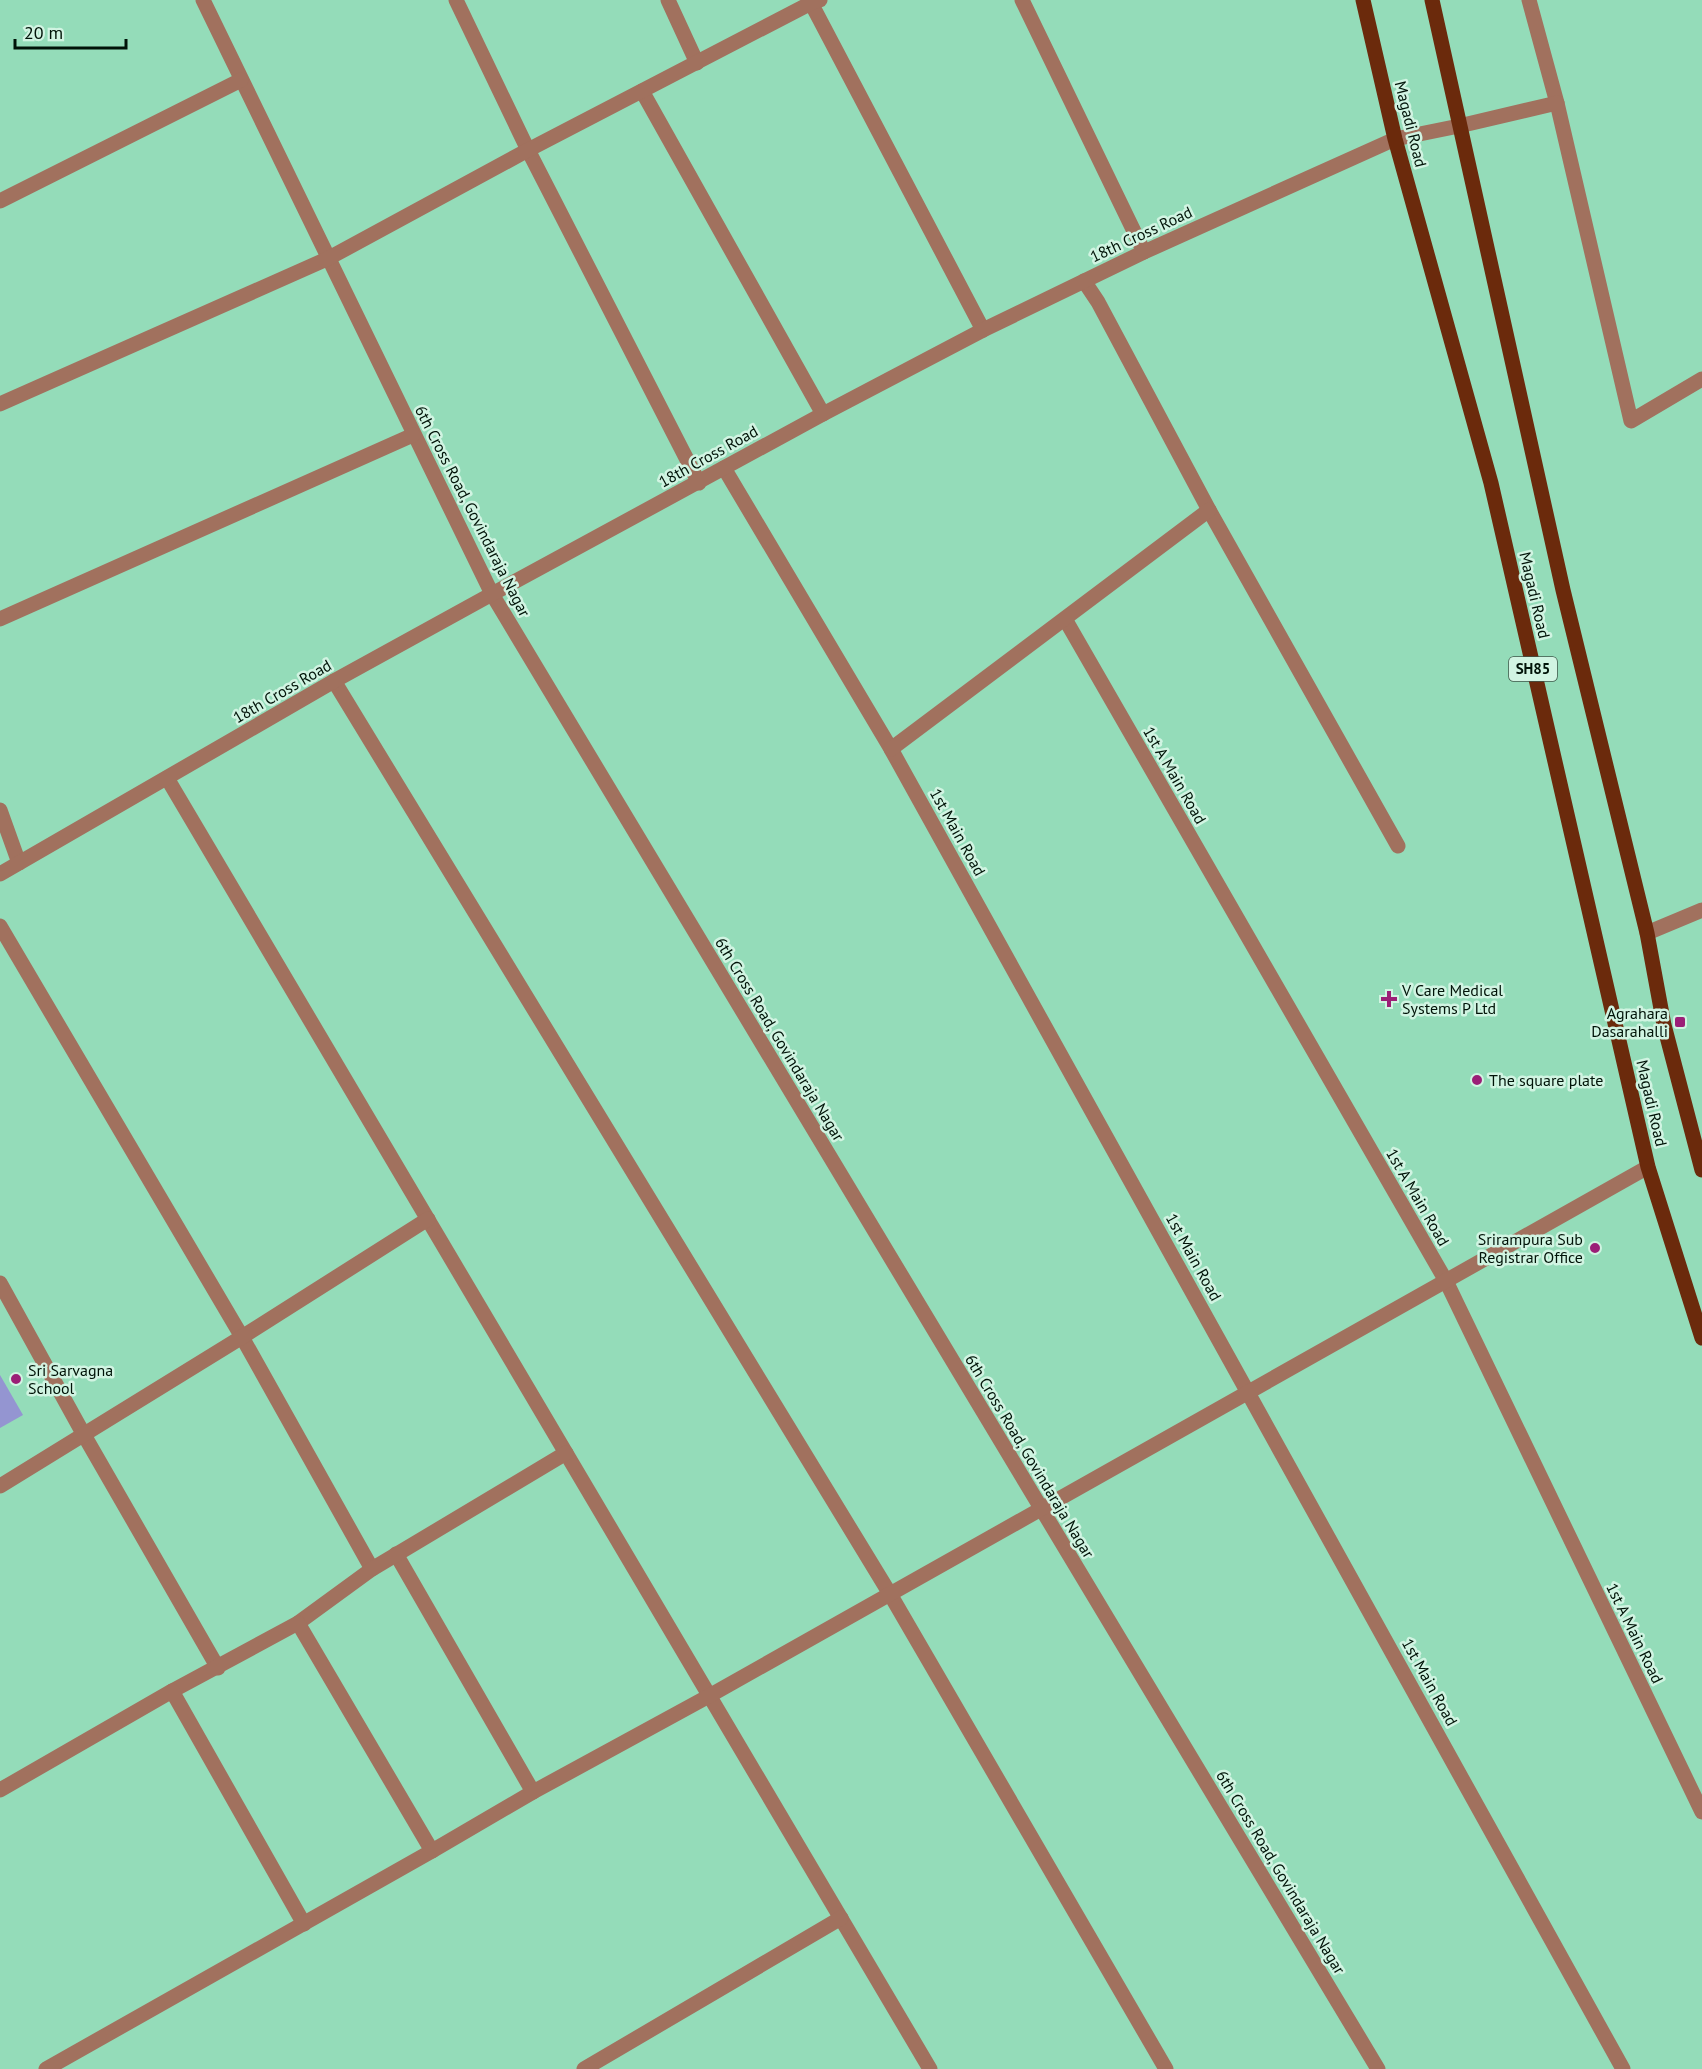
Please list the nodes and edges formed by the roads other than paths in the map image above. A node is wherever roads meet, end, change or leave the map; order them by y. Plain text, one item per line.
1 (203, 0) edge
2 (456, 0) edge
3 (668, 0) edge
4 (1022, 0) edge
5 (1363, 0) edge
6 (1432, 0) edge
7 (1529, 0) edge
8 (816, 1) edge
9 (697, 63) junction
10 (241, 80) junction
11 (642, 91) junction
12 (1557, 103) junction
13 (1459, 126) junction
14 (1395, 139) junction
15 (528, 150) junction
16 (0, 201) edge
17 (1144, 252) junction
18 (327, 259) junction
19 (1084, 281) junction
20 (983, 330) junction
21 (1702, 379) edge
22 (0, 404) edge
23 (823, 414) junction
24 (413, 435) junction
25 (724, 468) junction
26 (699, 483) junction
27 (1209, 510) junction
28 (492, 594) junction
29 (0, 619) edge
30 (1065, 619) junction
31 (334, 681) junction
32 (891, 749) junction
33 (167, 778) junction
34 (0, 810) edge
35 (1398, 846) dead end
36 (19, 863) junction
37 (0, 874) edge
38 (1702, 910) edge
39 (0, 926) edge
40 (1647, 933) junction
41 (1648, 1167) junction
42 (1702, 1170) edge
43 (428, 1219) junction
44 (1446, 1281) junction
45 (0, 1283) edge
46 (242, 1337) junction
47 (1702, 1338) edge
48 (1249, 1392) junction
49 (84, 1435) junction
50 (566, 1453) junction
51 (0, 1486) edge
52 (1041, 1509) junction
53 (396, 1554) junction
54 (372, 1569) junction
55 (890, 1594) junction
56 (298, 1623) junction
57 (218, 1668) junction
58 (172, 1691) junction
59 (709, 1696) junction
60 (0, 1790) edge
61 (533, 1792) junction
62 (1702, 1812) edge
63 (432, 1851) junction
64 (841, 1918) junction
65 (304, 1924) junction
66 (46, 2069) edge
67 (584, 2069) edge
68 (930, 2069) edge
69 (1166, 2069) edge
70 (1378, 2069) edge
71 (1623, 2069) edge

1 - 10 street, 6th Cross Road, Govindaraja Nagar
2 - 15 street
3 - 9 street
4 - 17 street
5 - 14 main road, Magadi Road / SH85
6 - 13 main road, Magadi Road / SH85
7 - 12 street
8 - 9 street
8 - 20 street
9 - 11 street
10 - 16 street
10 - 18 street, 6th Cross Road, Govindaraja Nagar
11 - 15 street
11 - 23 street
12 - 13 street, 18th Cross Road
12 - 21 street
13 - 14 street, 18th Cross Road
13 - 40 main road, Magadi Road / SH85
14 - 17 street, 18th Cross Road
14 - 41 main road, Magadi Road / SH85
15 - 18 street
15 - 26 street
17 - 19 street, 18th Cross Road
18 - 22 street
18 - 24 street, 6th Cross Road, Govindaraja Nagar
19 - 20 street, 18th Cross Road
19 - 27 street
20 - 23 street, 18th Cross Road
23 - 25 street, 18th Cross Road
24 - 28 street, 6th Cross Road, Govindaraja Nagar
24 - 29 street
25 - 26 street, 18th Cross Road
25 - 32 street, 1st Main Road
26 - 28 street, 18th Cross Road
27 - 30 street
27 - 35 street
28 - 31 street, 18th Cross Road
28 - 52 street, 6th Cross Road, Govindaraja Nagar
30 - 32 street
30 - 44 street, 1st A Main Road
31 - 33 street, 18th Cross Road
31 - 55 street
32 - 48 street, 1st Main Road
33 - 36 street, 18th Cross Road
33 - 43 street
34 - 36 street
36 - 37 street, 18th Cross Road
38 - 40 street
39 - 46 street
40 - 42 main road, Magadi Road / SH85
41 - 44 street
41 - 47 main road, Magadi Road / SH85
43 - 46 street
43 - 50 street
44 - 48 street
44 - 62 street, 1st A Main Road
45 - 49 street
46 - 49 street
46 - 54 street
48 - 52 street
48 - 71 street, 1st Main Road
49 - 51 street
49 - 57 street
50 - 53 street
50 - 59 street
52 - 55 street
52 - 70 street, 6th Cross Road, Govindaraja Nagar
53 - 54 street
53 - 61 street
54 - 56 street
55 - 59 street
55 - 69 street
56 - 57 street
56 - 63 street
57 - 58 street
58 - 60 street
58 - 65 street
59 - 61 street
59 - 64 street
61 - 63 street
63 - 65 street
64 - 67 street
64 - 68 street
65 - 66 street

